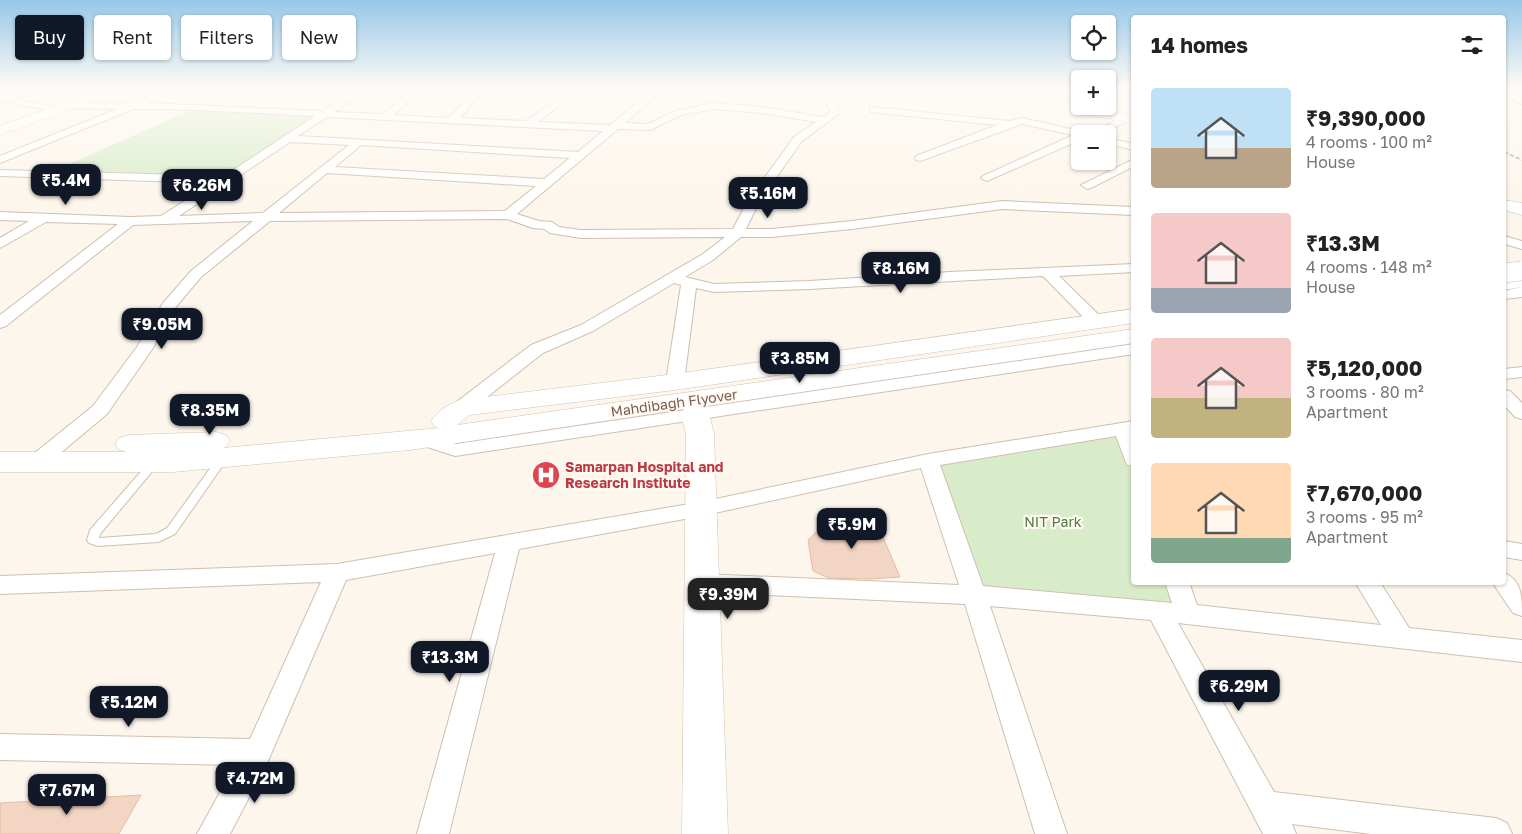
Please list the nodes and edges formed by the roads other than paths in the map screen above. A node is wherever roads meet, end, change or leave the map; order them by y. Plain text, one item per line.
1 (79, 127) edge
2 (307, 127) edge
3 (613, 127) joint
4 (650, 127) edge
5 (816, 127) edge
6 (1002, 127) edge
7 (1047, 127) edge
8 (1071, 133) edge
9 (1071, 139) edge
10 (288, 140) junction
11 (360, 142) junction
12 (1116, 142) edge
13 (1131, 146) edge
14 (578, 155) junction
15 (920, 158) dead end
16 (0, 160) edge
17 (1131, 163) edge
18 (327, 170) junction
19 (0, 173) edge
20 (986, 178) dead end
21 (226, 180) junction
22 (546, 183) junction
23 (1087, 185) dead end
24 (1506, 205) edge
25 (1522, 209) edge
26 (1131, 211) edge
27 (0, 216) edge
28 (508, 216) junction
29 (265, 217) junction
30 (41, 219) junction
31 (164, 220) junction
32 (130, 221) junction
33 (738, 233) junction
34 (1506, 241) edge
35 (0, 244) edge
36 (1506, 246) edge
37 (1522, 246) edge
38 (1522, 262) edge
39 (1506, 265) edge
40 (1506, 266) edge
41 (1131, 268) edge
42 (1522, 271) edge
43 (1047, 272) junction
44 (1506, 273) edge
45 (1522, 275) edge
46 (672, 278) junction
47 (1522, 281) edge
48 (690, 282) junction
49 (1506, 284) edge
50 (1522, 292) edge
51 (1506, 295) edge
52 (1131, 316) edge
53 (1096, 321) junction
54 (0, 323) edge
55 (1131, 325) edge
56 (1131, 336) edge
57 (1131, 349) edge
58 (1522, 372) edge
59 (1506, 374) edge
60 (675, 382) junction
61 (1506, 397) edge
62 (1522, 413) edge
63 (695, 414) junction
64 (466, 419) junction
65 (1128, 428) edge
66 (422, 439) junction
67 (1131, 444) edge
68 (0, 446) edge
69 (48, 453) junction
70 (224, 457) junction
71 (928, 460) junction
72 (0, 462) edge
73 (155, 462) junction
74 (701, 509) junction
75 (509, 543) junction
76 (1506, 550) edge
77 (1522, 552) edge
78 (338, 573) junction
79 (702, 583) junction
80 (0, 585) edge
81 (1178, 585) edge
82 (1369, 585) edge
83 (1506, 585) edge
84 (974, 595) junction
85 (1522, 606) edge
86 (1159, 610) junction
87 (1188, 614) junction
88 (1402, 638) junction
89 (1522, 651) edge
90 (0, 747) edge
91 (258, 752) junction
92 (1265, 806) junction
93 (213, 834) edge
94 (433, 834) edge
95 (705, 834) edge
96 (1051, 834) edge
97 (1280, 834) edge
98 (1496, 834) edge

1 - 16 street
2 - 10 street
3 - 4 street
3 - 14 street
5 - 33 street
6 - 15 street
7 - 8 street
9 - 20 street
10 - 11 street
10 - 21 street
11 - 14 street
11 - 18 street
12 - 13 street
14 - 22 street
17 - 23 street
18 - 22 street
18 - 29 street
19 - 21 street
21 - 31 street
22 - 28 street
24 - 25 main road
26 - 33 street
27 - 30 street
28 - 29 street
28 - 33 street
29 - 31 street
29 - 69 street
30 - 32 street
30 - 35 street
31 - 32 street
32 - 54 street
33 - 46 street
34 - 37 street
36 - 37 street
38 - 39 main road
40 - 45 street
41 - 43 street
42 - 44 main road, bridge
43 - 48 street
43 - 53 street
46 - 48 street
46 - 64 street
47 - 49 main road
48 - 60 street
50 - 51 street
52 - 53 main road
53 - 60 main road
55 - 64 main road, Mahdibagh Flyover
56 - 64 main road, Mahdibagh Flyover
57 - 63 street
58 - 59 street
60 - 64 main road
61 - 62 street
63 - 66 street
63 - 74 main road
64 - 66 main road, Mahdibagh Flyover
64 - 69 main road
65 - 67 street
65 - 71 street
66 - 70 main road, Mahdibagh Flyover
68 - 69 main road
69 - 72 main road
69 - 73 main road, Mahdibagh Flyover
70 - 73 main road, Mahdibagh Flyover
70 - 73 lane
71 - 74 street
71 - 84 street
74 - 75 street
74 - 79 main road
75 - 78 street
75 - 94 street
76 - 77 street
78 - 80 street
78 - 91 street
79 - 84 street
79 - 95 main road
81 - 87 street
82 - 88 street
83 - 85 street
84 - 86 street
84 - 96 street
86 - 87 street
86 - 92 street
87 - 88 street
88 - 89 street
90 - 91 street
91 - 93 street
92 - 97 street
92 - 98 street

